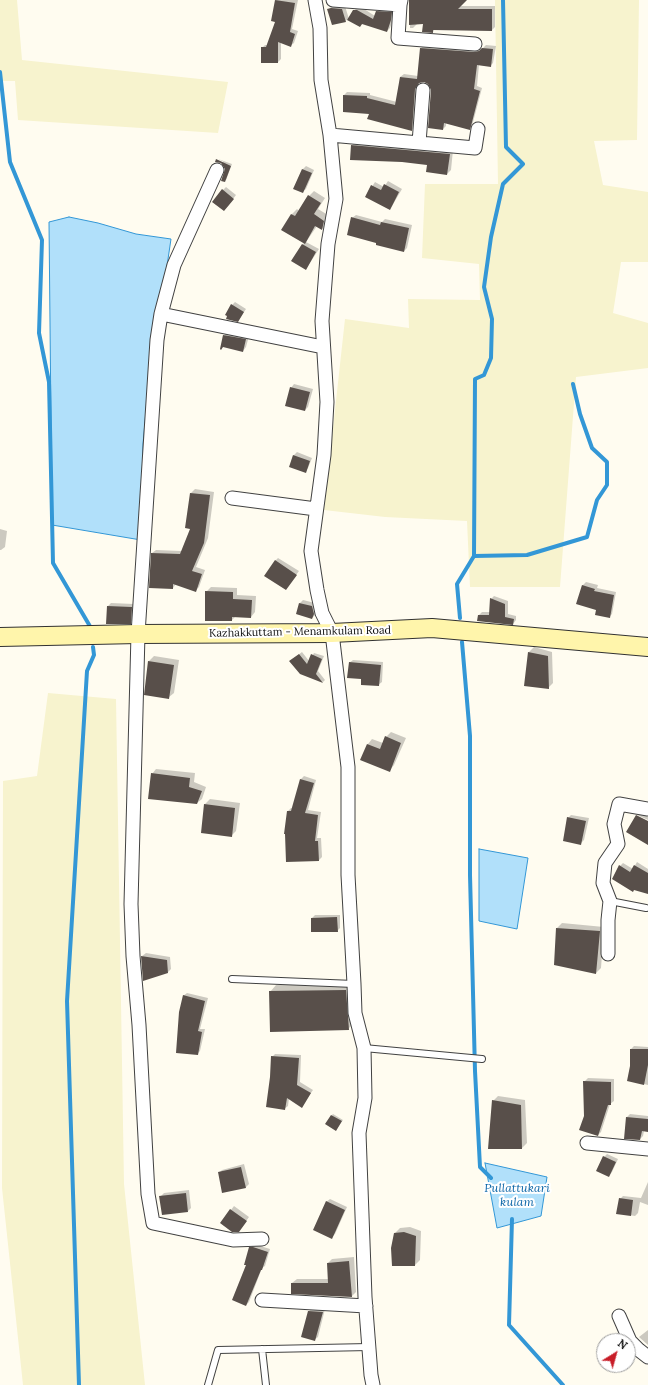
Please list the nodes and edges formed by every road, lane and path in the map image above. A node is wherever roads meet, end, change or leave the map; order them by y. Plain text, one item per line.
1 (315, 0) edge
2 (333, 0) edge
3 (400, 3) edge
4 (475, 44) dead end
5 (423, 90) dead end
6 (478, 129) dead end
7 (330, 135) junction
8 (419, 143) junction
9 (217, 170) dead end
10 (161, 314) junction
11 (323, 347) junction
12 (232, 498) dead end
13 (316, 509) junction
14 (138, 634) junction
15 (332, 634) junction
16 (0, 637) edge
17 (648, 647) edge
18 (648, 809) edge
19 (610, 901) junction
20 (646, 908) dead end
21 (608, 954) dead end
22 (232, 979) dead end
23 (354, 984) junction
24 (364, 1048) junction
25 (482, 1059) dead end
26 (587, 1143) dead end
27 (648, 1149) edge
28 (262, 1239) dead end
29 (262, 1300) dead end
30 (366, 1306) junction
31 (619, 1316) dead end
32 (369, 1346) junction
33 (262, 1349) junction
34 (648, 1356) edge
35 (208, 1385) edge
36 (266, 1385) edge
37 (373, 1385) edge

1 - 7 street
2 - 3 street
3 - 4 street
5 - 8 street
6 - 8 street
7 - 8 street
7 - 11 street
9 - 10 street
10 - 11 street
10 - 14 street
11 - 13 street
12 - 13 street
13 - 15 street
14 - 15 main road, Kazhakkuttam - Menamkulam Road
14 - 16 main road, Kazhakkuttam - Menamkulam Road
14 - 28 street
15 - 17 main road, Kazhakkuttam - Menamkulam Road
15 - 23 street
18 - 19 street
19 - 20 lane
19 - 21 street
22 - 23 lane
23 - 24 street
24 - 25 lane
24 - 30 street
26 - 27 street
29 - 30 street
30 - 32 street
31 - 34 street
32 - 33 lane
32 - 37 street
33 - 35 lane
33 - 36 lane

